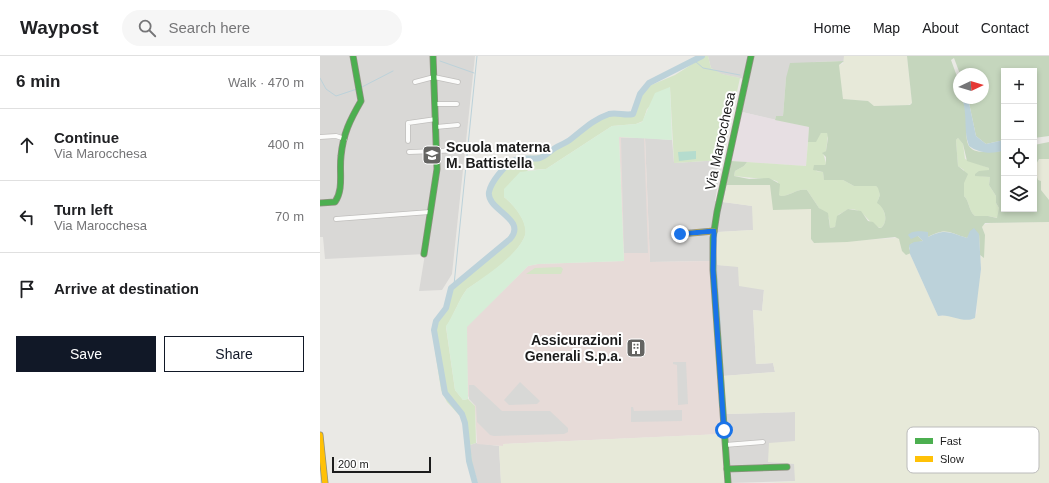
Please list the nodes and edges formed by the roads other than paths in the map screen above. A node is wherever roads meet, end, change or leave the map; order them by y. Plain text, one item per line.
1 (354, 56) edge
2 (433, 56) edge
3 (751, 56) edge
4 (434, 77) junction
5 (414, 82) dead end
6 (458, 82) dead end
7 (435, 104) junction
8 (457, 104) dead end
9 (436, 119) junction
10 (458, 125) dead end
11 (436, 127) junction
12 (320, 137) edge
13 (345, 139) junction
14 (408, 141) dead end
15 (464, 150) dead end
16 (436, 151) junction
17 (409, 152) dead end
18 (320, 203) edge
19 (430, 212) junction
20 (336, 219) dead end
21 (714, 231) junction
22 (680, 234) dead end
23 (424, 254) dead end
24 (320, 435) edge
25 (763, 442) dead end
26 (725, 445) junction
27 (787, 467) dead end
28 (727, 469) junction
29 (325, 483) edge
30 (728, 483) edge

1 - 13 street
2 - 4 street
3 - 21 street, Via Marocchesa
4 - 5 street
4 - 6 street
4 - 7 street
7 - 8 street
7 - 9 street
9 - 11 street
9 - 14 street
10 - 11 street
11 - 16 street
12 - 13 street
13 - 18 street
15 - 16 street
16 - 17 street
16 - 19 street
19 - 20 street
19 - 23 street
21 - 22 street
21 - 26 street, Via Marocchesa
24 - 29 street
25 - 26 street
26 - 28 street, Via Marocchesa
27 - 28 street
28 - 30 street, Via Marocchesa

